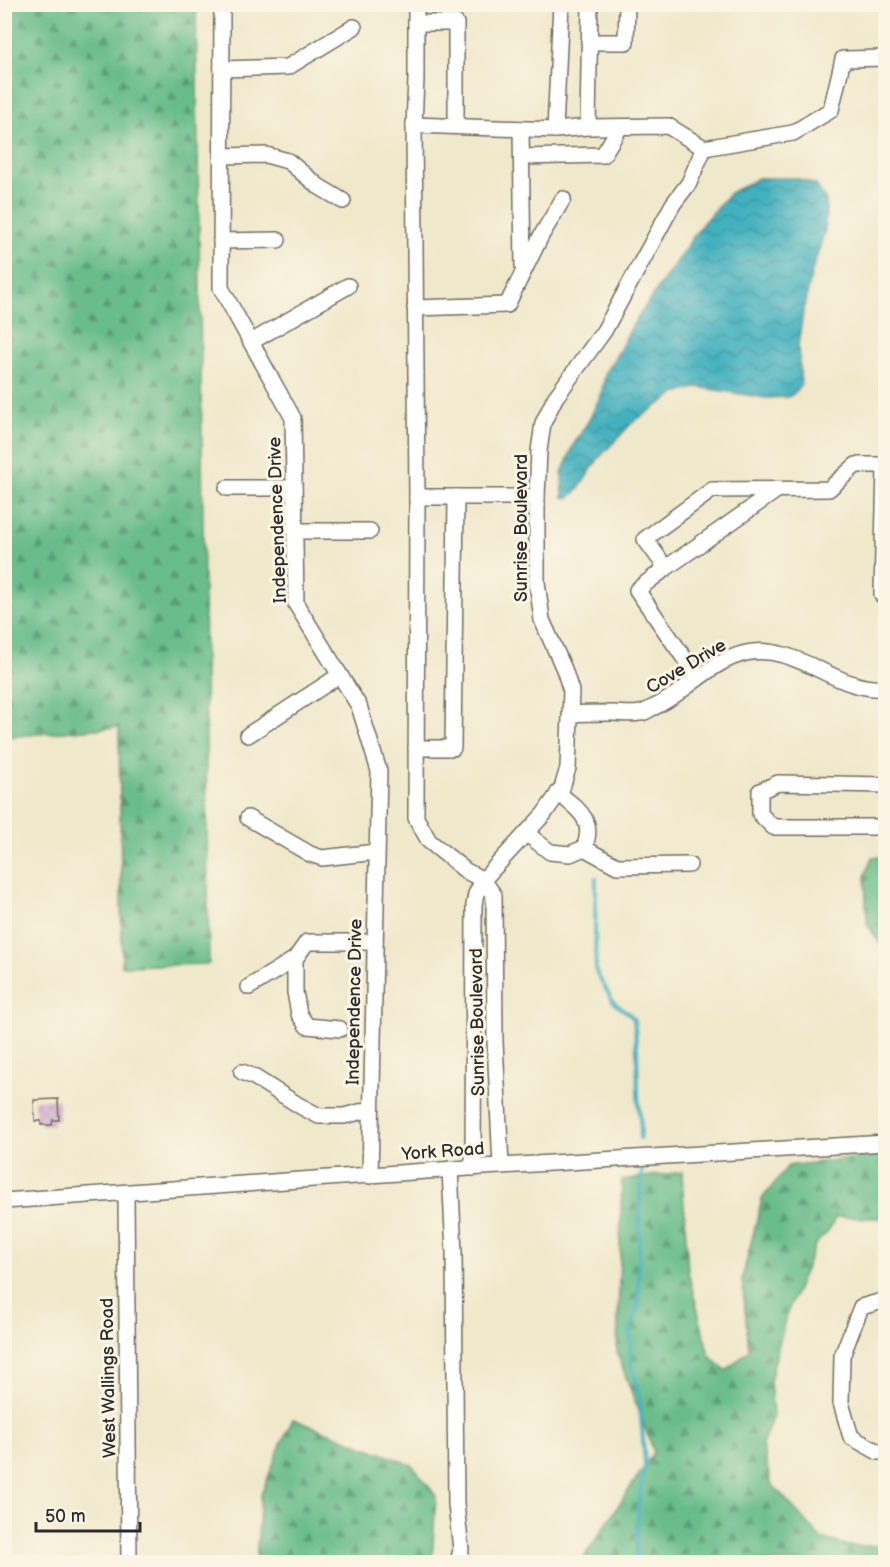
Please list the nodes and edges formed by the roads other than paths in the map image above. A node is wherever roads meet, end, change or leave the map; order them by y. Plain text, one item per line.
1 (222, 4) edge
2 (416, 4) edge
3 (561, 4) edge
4 (590, 4) edge
5 (627, 4) edge
6 (416, 23) junction
7 (354, 27) dead end
8 (589, 42) junction
9 (885, 58) edge
10 (222, 69) junction
11 (414, 125) junction
12 (456, 126) junction
13 (588, 127) junction
14 (620, 127) junction
15 (521, 129) junction
16 (555, 130) junction
17 (704, 148) junction
18 (222, 156) junction
19 (522, 157) junction
20 (563, 199) dead end
21 (343, 201) dead end
22 (278, 240) dead end
23 (221, 241) junction
24 (523, 272) junction
25 (348, 286) dead end
26 (415, 308) junction
27 (251, 342) junction
28 (885, 465) edge
29 (227, 488) dead end
30 (294, 488) junction
31 (777, 489) junction
32 (417, 497) junction
33 (456, 497) junction
34 (537, 497) junction
35 (295, 531) junction
36 (370, 531) dead end
37 (666, 568) junction
38 (885, 595) edge
39 (340, 675) junction
40 (698, 678) junction
41 (885, 688) edge
42 (571, 714) junction
43 (248, 735) dead end
44 (416, 748) junction
45 (885, 784) edge
46 (558, 793) junction
47 (248, 818) dead end
48 (885, 827) edge
49 (526, 833) junction
50 (584, 848) junction
51 (376, 852) junction
52 (689, 865) dead end
53 (483, 880) junction
54 (375, 942) junction
55 (295, 959) junction
56 (249, 987) dead end
57 (340, 1029) dead end
58 (242, 1072) dead end
59 (371, 1108) junction
60 (885, 1143) edge
61 (501, 1166) junction
62 (473, 1168) junction
63 (450, 1169) junction
64 (370, 1176) junction
65 (126, 1193) junction
66 (4, 1201) edge
67 (885, 1300) edge
68 (878, 1452) dead end
69 (129, 1563) edge
70 (458, 1563) edge

1 - 10 street, Independence Drive
2 - 6 street
3 - 16 street
4 - 8 street
5 - 8 street
6 - 11 street
6 - 12 street
7 - 10 street
8 - 13 street
9 - 17 street
10 - 18 street, Independence Drive
11 - 12 street
11 - 26 street
12 - 15 street
13 - 14 street
13 - 16 street
14 - 17 street
14 - 19 street
15 - 16 street
15 - 19 street
17 - 34 street, Sunrise Boulevard
18 - 21 street
18 - 23 street, Independence Drive
19 - 24 street
20 - 24 street
22 - 23 street
23 - 27 street, Independence Drive
24 - 26 street
25 - 27 street
26 - 32 street
27 - 30 street, Independence Drive
28 - 31 street
28 - 38 street
29 - 30 street
30 - 35 street, Independence Drive
31 - 37 street
31 - 37 street
32 - 33 street
32 - 44 street
33 - 34 street
33 - 44 street
34 - 42 street, Sunrise Boulevard
35 - 36 street
35 - 39 street, Independence Drive
37 - 40 street
39 - 43 street
39 - 51 street, Independence Drive
40 - 41 street, Cove Drive
40 - 42 street, Cove Drive
42 - 46 street, Sunrise Boulevard
44 - 53 street
45 - 48 street
46 - 49 street, Sunrise Boulevard
46 - 50 street
47 - 51 street
49 - 50 street
49 - 53 street, Sunrise Boulevard
50 - 52 street
51 - 54 street, Independence Drive
53 - 61 street, Sunrise Boulevard
53 - 62 street, Sunrise Boulevard
54 - 55 street
54 - 59 street, Independence Drive
55 - 56 street
55 - 57 street
58 - 59 street
59 - 64 street, Independence Drive
60 - 61 street, York Road
61 - 62 street, York Road
62 - 63 street, York Road
63 - 64 street, York Road
63 - 70 street
64 - 65 street, York Road
65 - 66 street, York Road
65 - 69 street, West Wallings Road
67 - 68 street

